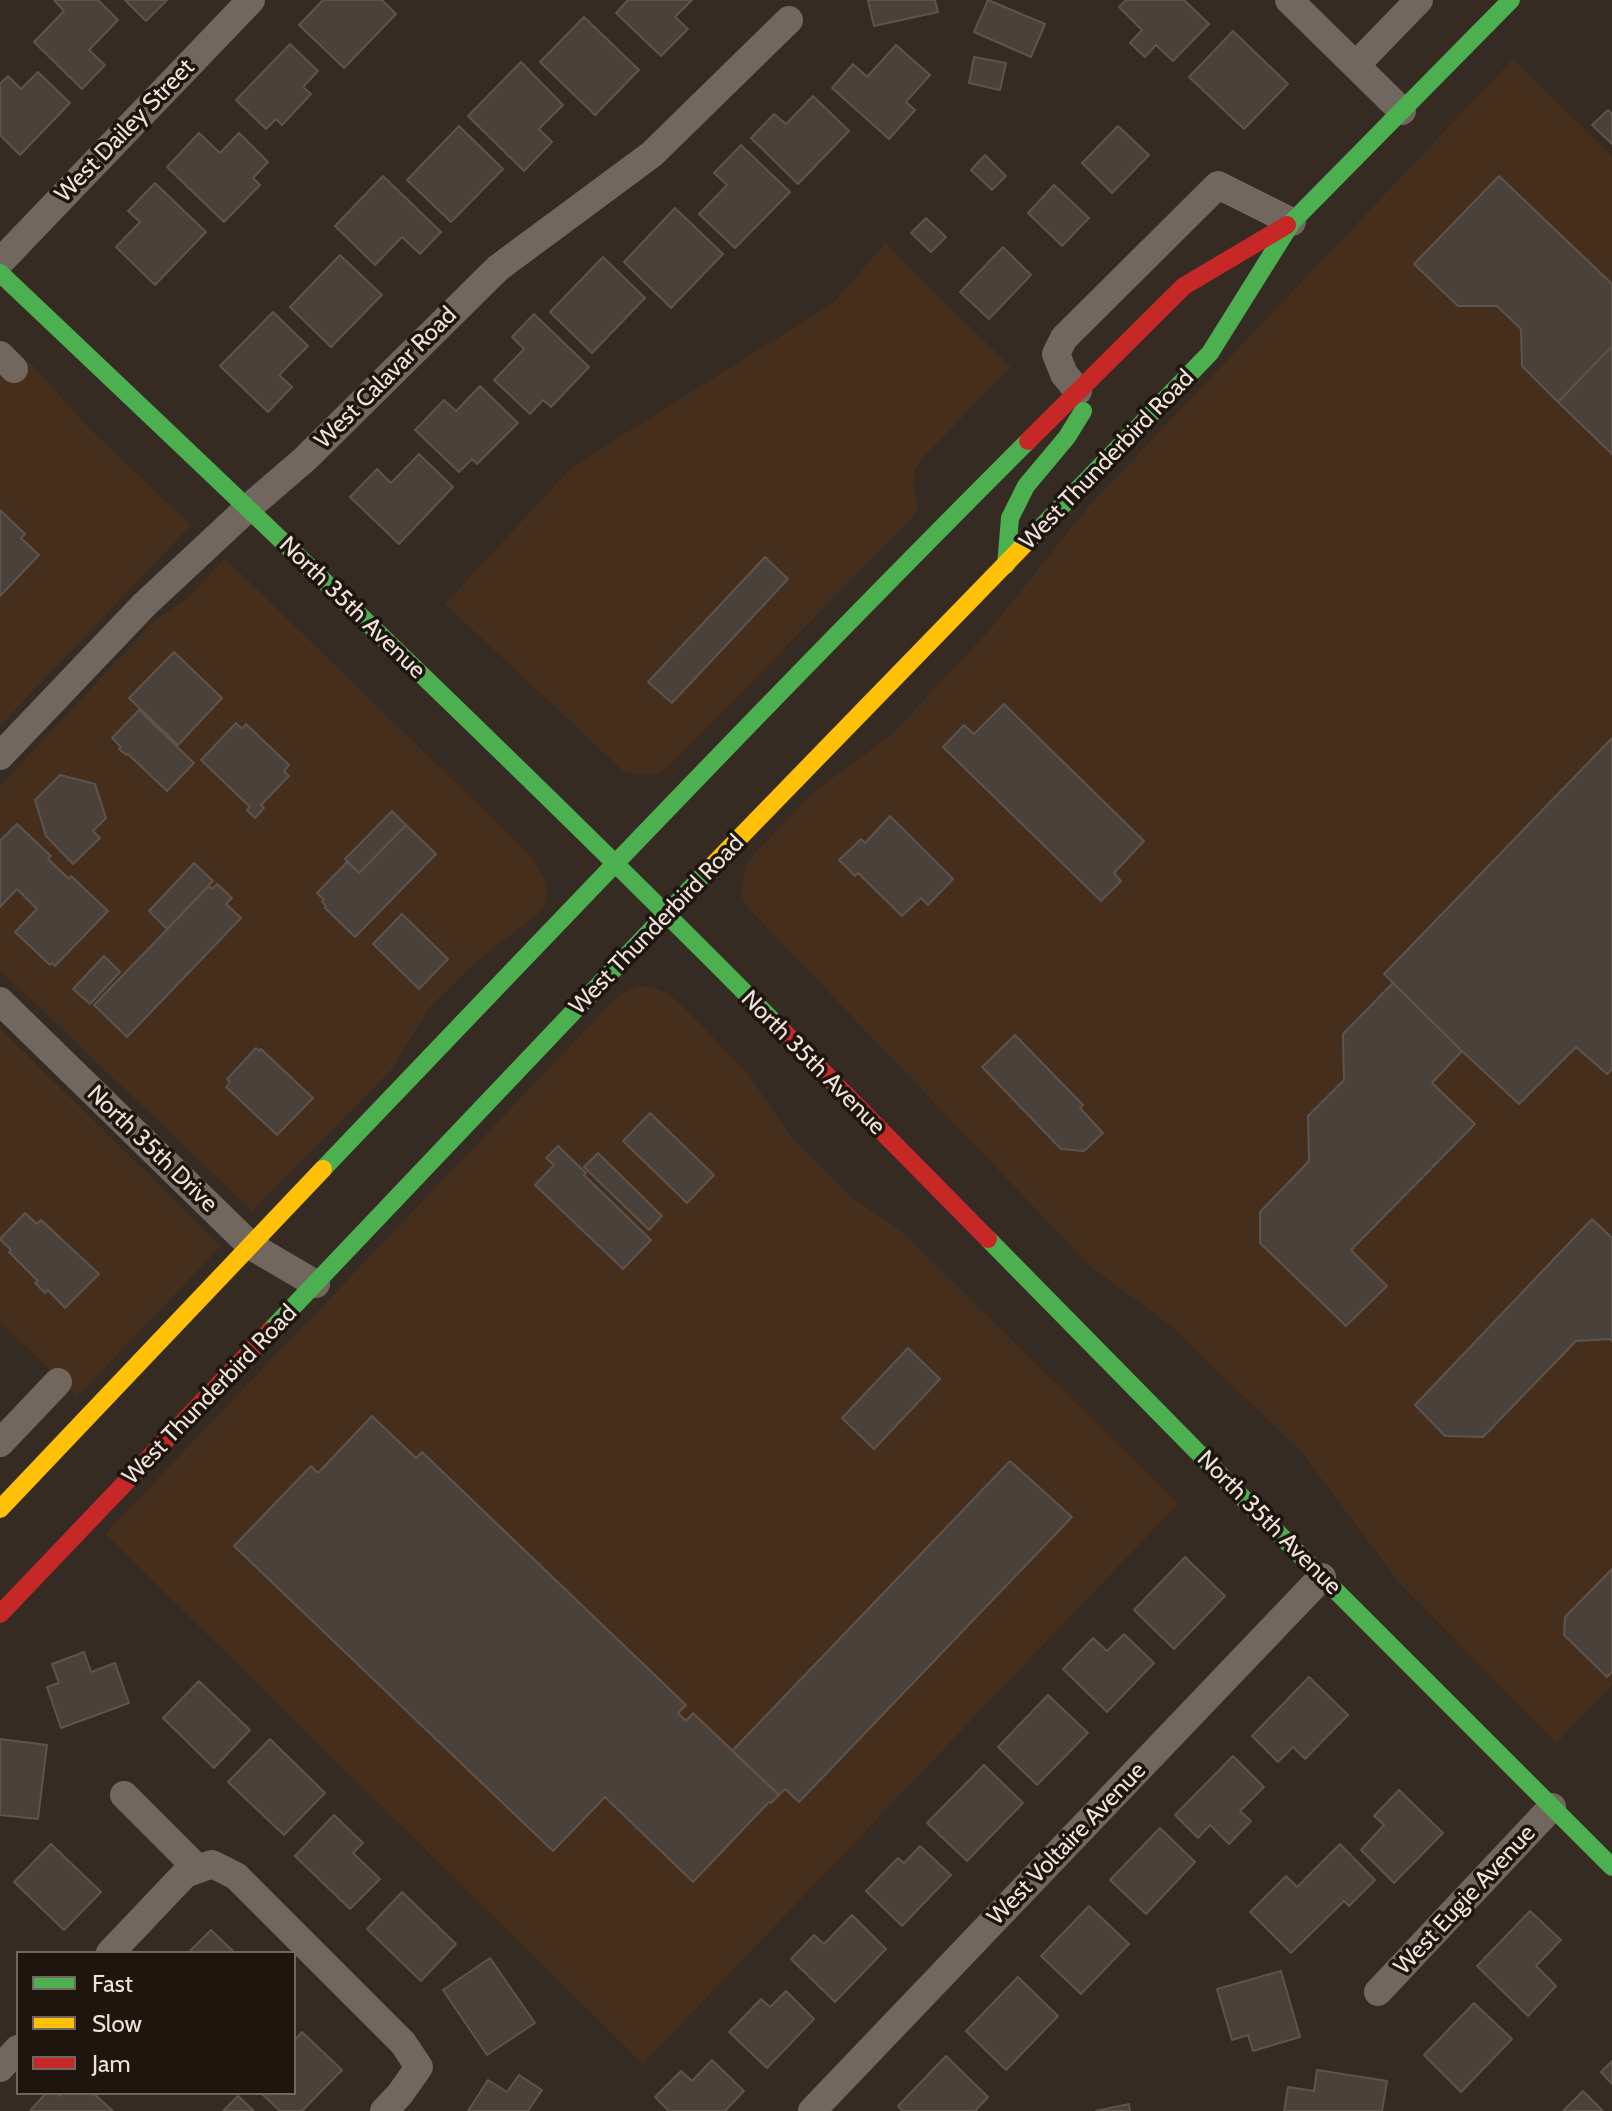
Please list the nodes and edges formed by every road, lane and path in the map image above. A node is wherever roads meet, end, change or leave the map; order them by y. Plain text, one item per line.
1 (251, 0) edge
2 (1289, 0) edge
3 (1419, 0) edge
4 (1511, 0) edge
5 (789, 20) dead end
6 (1356, 65) junction
7 (1402, 111) junction
8 (1292, 222) junction
9 (0, 262) edge
10 (0, 273) edge
11 (1115, 356) junction
12 (1078, 391) junction
13 (248, 508) junction
14 (1006, 565) junction
15 (0, 756) edge
16 (615, 863) junction
17 (667, 914) junction
18 (0, 1001) edge
19 (251, 1246) junction
20 (316, 1284) junction
21 (58, 1382) dead end
22 (0, 1443) edge
23 (0, 1509) edge
24 (1322, 1577) junction
25 (0, 1613) edge
26 (124, 1795) dead end
27 (1552, 1807) junction
28 (204, 1866) junction
29 (1612, 1867) edge
30 (112, 1951) edge
31 (1378, 1992) dead end
32 (16, 2051) edge
33 (0, 2068) edge
34 (384, 2111) edge
35 (812, 2111) edge

1 - 9 street, West Dailey Street
2 - 6 street
3 - 6 street
4 - 7 main road, West Thunderbird Road
5 - 13 street, West Calavar Road
6 - 7 street
7 - 8 main road, West Thunderbird Road
8 - 11 main road, West Thunderbird Road
8 - 12 street
8 - 14 main road, West Thunderbird Road
10 - 13 main road, North 35th Avenue
11 - 12 main road, West Thunderbird Road
11 - 14 main road
12 - 16 main road, West Thunderbird Road
13 - 15 street, West Calavar Road
13 - 16 main road, North 35th Avenue
14 - 17 main road, West Thunderbird Road
16 - 17 main road, North 35th Avenue
16 - 19 main road, West Thunderbird Road
17 - 20 main road, West Thunderbird Road
17 - 24 main road, North 35th Avenue
18 - 19 street, North 35th Drive
19 - 20 street, North 35th Drive
19 - 23 main road, West Thunderbird Road
20 - 25 main road, West Thunderbird Road
21 - 22 street
24 - 27 main road, North 35th Avenue
24 - 35 street, West Voltaire Avenue
26 - 28 street
27 - 29 main road, North 35th Avenue
27 - 31 street, West Eugie Avenue
28 - 30 street
28 - 34 street
32 - 33 street

